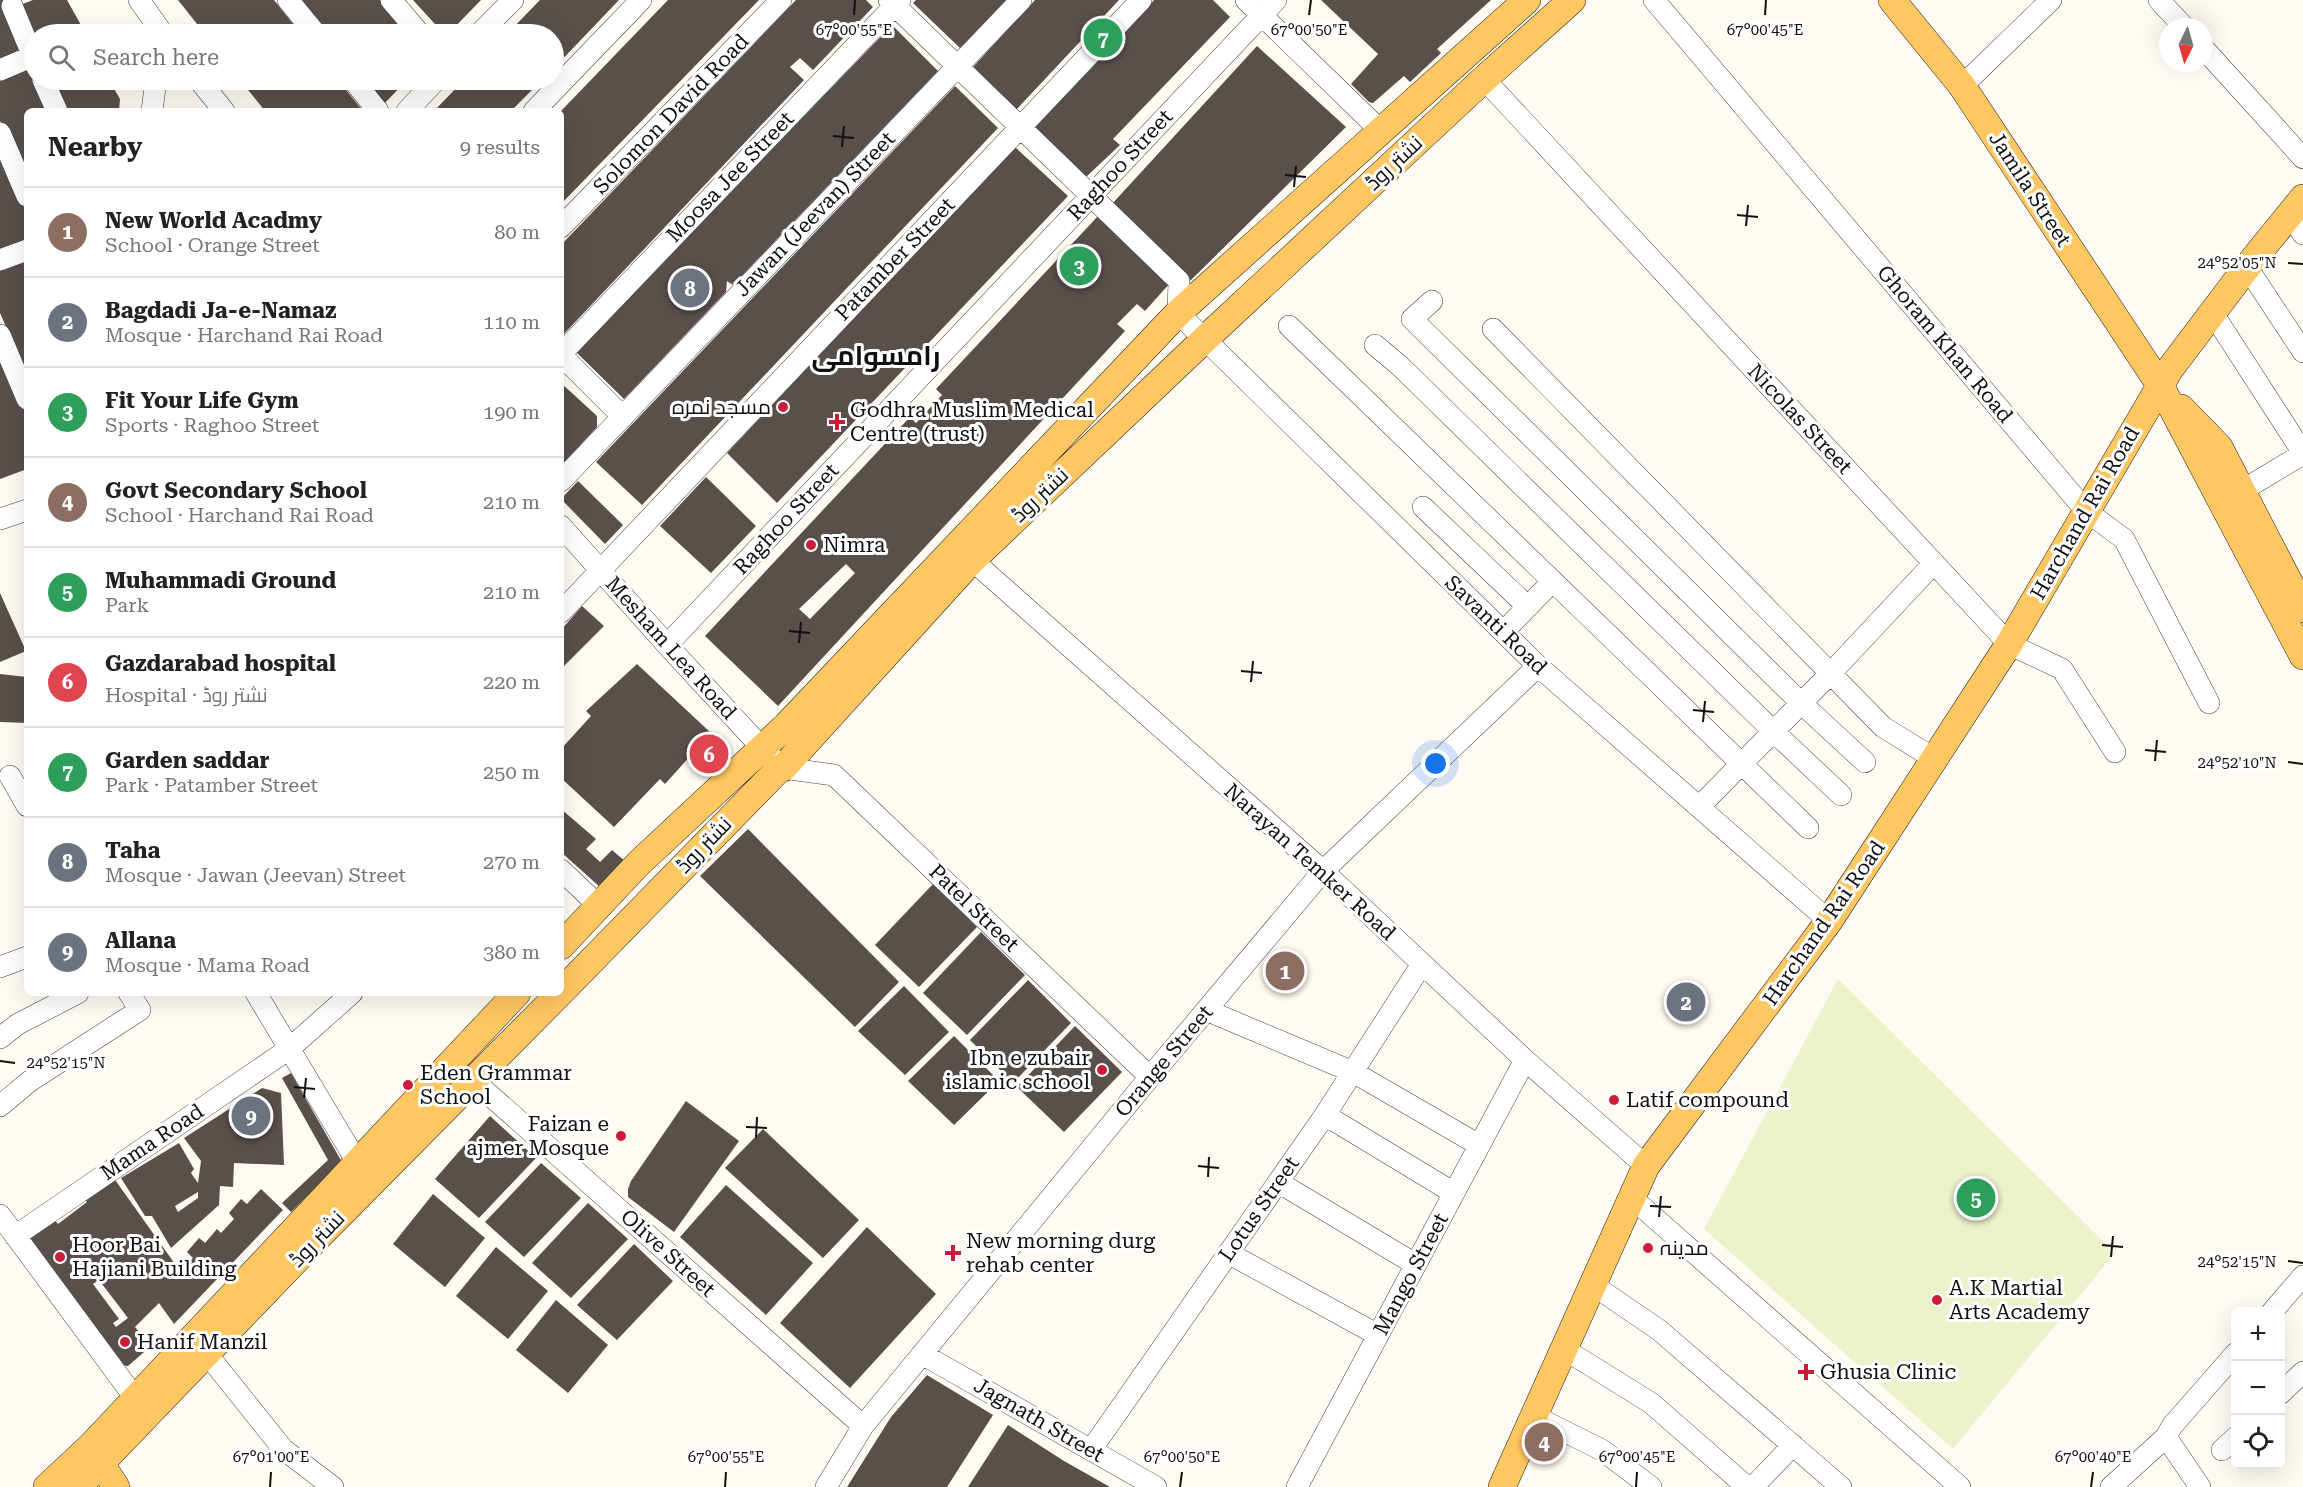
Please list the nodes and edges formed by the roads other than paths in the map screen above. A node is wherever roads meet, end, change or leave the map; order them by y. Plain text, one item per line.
1 (139, 0) edge
2 (288, 0) edge
3 (391, 0) edge
4 (513, 0) edge
5 (641, 0) edge
6 (781, 0) edge
7 (1021, 0) edge
8 (1142, 0) edge
9 (1246, 0) edge
10 (1527, 0) edge
11 (1572, 0) edge
12 (1654, 0) edge
13 (1892, 0) edge
14 (2051, 0) edge
15 (2159, 0) edge
16 (895, 2) edge
17 (12, 6) dead end
18 (1269, 8) edge
19 (2176, 18) edge
20 (156, 24) edge
21 (308, 24) edge
22 (411, 24) edge
23 (489, 24) edge
24 (24, 34) edge
25 (2213, 59) edge
26 (24, 62) edge
27 (957, 66) junction
28 (0, 70) edge
29 (1484, 79) junction
30 (564, 80) edge
31 (1962, 86) junction
32 (48, 90) edge
33 (155, 90) edge
34 (207, 90) edge
35 (361, 90) edge
36 (427, 90) edge
37 (554, 90) edge
38 (56, 108) edge
39 (152, 108) edge
40 (222, 108) edge
41 (376, 108) edge
42 (410, 108) edge
43 (537, 108) edge
44 (1020, 127) junction
45 (1381, 131) junction
46 (0, 133) edge
47 (2303, 158) edge
48 (24, 189) edge
49 (1091, 196) junction
50 (2299, 215) edge
51 (564, 224) edge
52 (24, 251) edge
53 (0, 260) edge
54 (2247, 267) junction
55 (1432, 301) dead end
56 (2212, 312) junction
57 (1178, 313) junction
58 (1289, 327) dead end
59 (1492, 329) dead end
60 (0, 334) edge
61 (1205, 339) junction
62 (1375, 345) dead end
63 (564, 351) edge
64 (2303, 352) edge
65 (564, 357) edge
66 (2165, 377) junction
67 (24, 392) edge
68 (623, 417) junction
69 (2303, 454) edge
70 (564, 479) edge
71 (2243, 490) junction
72 (1423, 507) dead end
73 (24, 511) edge
74 (2086, 511) junction
75 (0, 519) edge
76 (564, 529) edge
77 (972, 560) junction
78 (1934, 563) junction
79 (600, 570) junction
80 (1553, 581) junction
81 (1528, 607) junction
82 (564, 609) edge
83 (2303, 609) edge
84 (1503, 632) junction
85 (2299, 638) edge
86 (2009, 644) junction
87 (667, 645) junction
88 (1538, 666) junction
89 (1830, 674) junction
90 (1801, 703) junction
91 (2209, 703) dead end
92 (1773, 731) junction
93 (762, 748) junction
94 (2115, 752) dead end
95 (1935, 759) junction
96 (1865, 762) dead end
97 (1741, 764) junction
98 (783, 768) junction
99 (12, 775) edge
100 (1841, 795) dead end
101 (24, 800) edge
102 (1699, 807) junction
103 (1808, 828) dead end
104 (1323, 871) junction
105 (564, 873) edge
106 (599, 906) junction
107 (1829, 921) junction
108 (564, 943) edge
109 (24, 958) edge
110 (1422, 964) junction
111 (0, 967) edge
112 (564, 988) edge
113 (72, 996) edge
114 (131, 996) edge
115 (258, 996) edge
116 (349, 996) edge
117 (514, 996) edge
118 (556, 996) edge
119 (1206, 1010) junction
120 (0, 1038) edge
121 (289, 1049) junction
122 (1525, 1060) junction
123 (1353, 1072) junction
124 (1150, 1077) junction
125 (474, 1081) junction
126 (0, 1106) edge
127 (1326, 1115) junction
128 (1479, 1145) junction
129 (357, 1162) junction
130 (1646, 1166) junction
131 (1278, 1182) junction
132 (1454, 1193) junction
133 (1632, 1198) junction
134 (0, 1215) edge
135 (15, 1236) junction
136 (1228, 1253) junction
137 (1415, 1264) junction
138 (2303, 1276) edge
139 (1593, 1285) junction
140 (2276, 1307) edge
141 (1378, 1335) junction
142 (1564, 1349) junction
143 (207, 1354) junction
144 (922, 1354) junction
145 (2231, 1358) edge
146 (2303, 1372) edge
147 (2285, 1389) edge
148 (135, 1398) junction
149 (1534, 1416) junction
150 (863, 1426) junction
151 (2166, 1437) junction
152 (1793, 1445) junction
153 (1091, 1450) junction
154 (95, 1456) junction
155 (47, 1487) edge
156 (78, 1487) edge
157 (116, 1487) edge
158 (333, 1487) edge
159 (826, 1487) edge
160 (1156, 1487) edge
161 (1297, 1487) edge
162 (1502, 1487) edge
163 (1651, 1487) edge
164 (1747, 1487) edge
165 (1754, 1487) edge
166 (1841, 1487) edge
167 (1960, 1487) edge
168 (2111, 1487) edge
169 (2200, 1487) edge

1 - 20 street
2 - 21 street
3 - 22 street
4 - 23 street
5 - 30 street
6 - 51 street, Solomon David Road
7 - 27 street, Jawan (Jeevan) Street
8 - 44 street, Patamber Street
9 - 18 street
10 - 45 main road, نشتر روڈ
11 - 29 main road, نشتر روڈ
12 - 74 street, Ghoram Khan Road
13 - 31 main road, Jamila Street
14 - 31 street
15 - 19 street
16 - 27 street
16 - 63 street, Moosa Jee Street
17 - 24 street
18 - 45 street
18 - 49 street, Raghoo Street
25 - 47 street
26 - 28 street
27 - 44 street
27 - 68 street, Jawan (Jeevan) Street
29 - 61 main road, نشتر روڈ
29 - 78 street, Nicolas Street
31 - 66 main road, Jamila Street
32 - 38 street
33 - 39 street
34 - 40 street
35 - 41 street
36 - 42 street
37 - 43 street
44 - 49 street
44 - 79 street, Patamber Street
45 - 57 main road, نشتر روڈ
46 - 48 street
49 - 57 street
49 - 87 street, Raghoo Street
50 - 54 main road, Harchand Rai Road
52 - 53 street
54 - 56 main road, Harchand Rai Road
54 - 64 street
55 - 90 street
56 - 66 main road, Harchand Rai Road
56 - 69 street
57 - 61 street, Savanti Road
57 - 93 main road, نشتر روڈ
58 - 80 street
59 - 89 street
60 - 67 street
61 - 77 main road, نشتر روڈ
61 - 84 street, Savanti Road
62 - 92 street
65 - 68 street
66 - 71 main road, Jamila Street
66 - 74 main road, Harchand Rai Road
66 - 85 main road, Jamila Street
68 - 70 street, Jawan (Jeevan) Street
69 - 71 street
71 - 83 main road, Jamila Street
72 - 81 street
73 - 75 street
74 - 86 main road, Harchand Rai Road
74 - 91 street, Ghoram Khan Road
76 - 79 street, Mesham Lea Road
77 - 98 main road, نشتر روڈ
77 - 104 street, Narayan Temker Road
78 - 86 street, Nicolas Street
78 - 89 street
79 - 82 street, Patamber Street
79 - 87 street, Mesham Lea Road
80 - 81 street
80 - 97 street
81 - 84 street
84 - 88 street, Savanti Road
86 - 94 street, Nicolas Street
86 - 95 main road, Harchand Rai Road
87 - 93 street, Mesham Lea Road
88 - 102 street, Savanti Road
88 - 104 street, Orange Street
89 - 90 street
89 - 95 street
90 - 92 street
90 - 96 street
92 - 97 street
92 - 100 street
93 - 98 street, Mesham Lea Road
93 - 106 main road, نشتر روڈ
95 - 107 main road, Harchand Rai Road
97 - 102 street
97 - 103 street
98 - 112 main road, نشتر روڈ
98 - 124 street, Patel Street
99 - 101 street
102 - 107 street, Savanti Road
104 - 110 street, Narayan Temker Road
104 - 119 street, Orange Street
105 - 106 street
106 - 108 main road, نشتر روڈ
107 - 130 main road, Harchand Rai Road
109 - 111 street
110 - 122 street, Narayan Temker Road
110 - 123 street, Lotus Street
113 - 120 street
114 - 126 street
115 - 121 street
116 - 121 street, Mama Road
117 - 129 main road, نشتر روڈ
118 - 125 main road, نشتر روڈ
119 - 123 street
119 - 124 street, Orange Street
121 - 129 street
121 - 135 street, Mama Road
122 - 128 street, Mango Street
122 - 130 street, Narayan Temker Road
123 - 127 street, Lotus Street
123 - 128 street
124 - 144 street, Orange Street
125 - 143 main road, نشتر روڈ
125 - 150 street, Olive Street
127 - 131 street, Lotus Street
127 - 132 street
128 - 132 street, Mango Street
129 - 148 main road, نشتر روڈ
130 - 133 main road, Harchand Rai Road
131 - 136 street, Lotus Street
131 - 137 street
132 - 137 street, Mango Street
133 - 139 main road, Harchand Rai Road
133 - 167 street
134 - 135 street
135 - 148 street
136 - 141 street
136 - 153 street, Lotus Street
137 - 141 street, Mango Street
138 - 140 street
139 - 142 main road, Harchand Rai Road
139 - 152 street
141 - 161 street, Mango Street
142 - 149 main road, Harchand Rai Road
142 - 164 street
143 - 154 main road, نشتر روڈ
143 - 158 street
144 - 150 street, Orange Street
144 - 153 street, Jagnath Street
145 - 151 street
146 - 147 street
148 - 154 main road, نشتر روڈ
149 - 162 main road, Harchand Rai Road
149 - 163 street
150 - 159 street, Orange Street
151 - 168 street
151 - 169 street
152 - 165 street
152 - 166 street
153 - 160 street, Jagnath Street
154 - 155 main road, نشتر روڈ
154 - 156 main road, نشتر روڈ
154 - 157 main road

